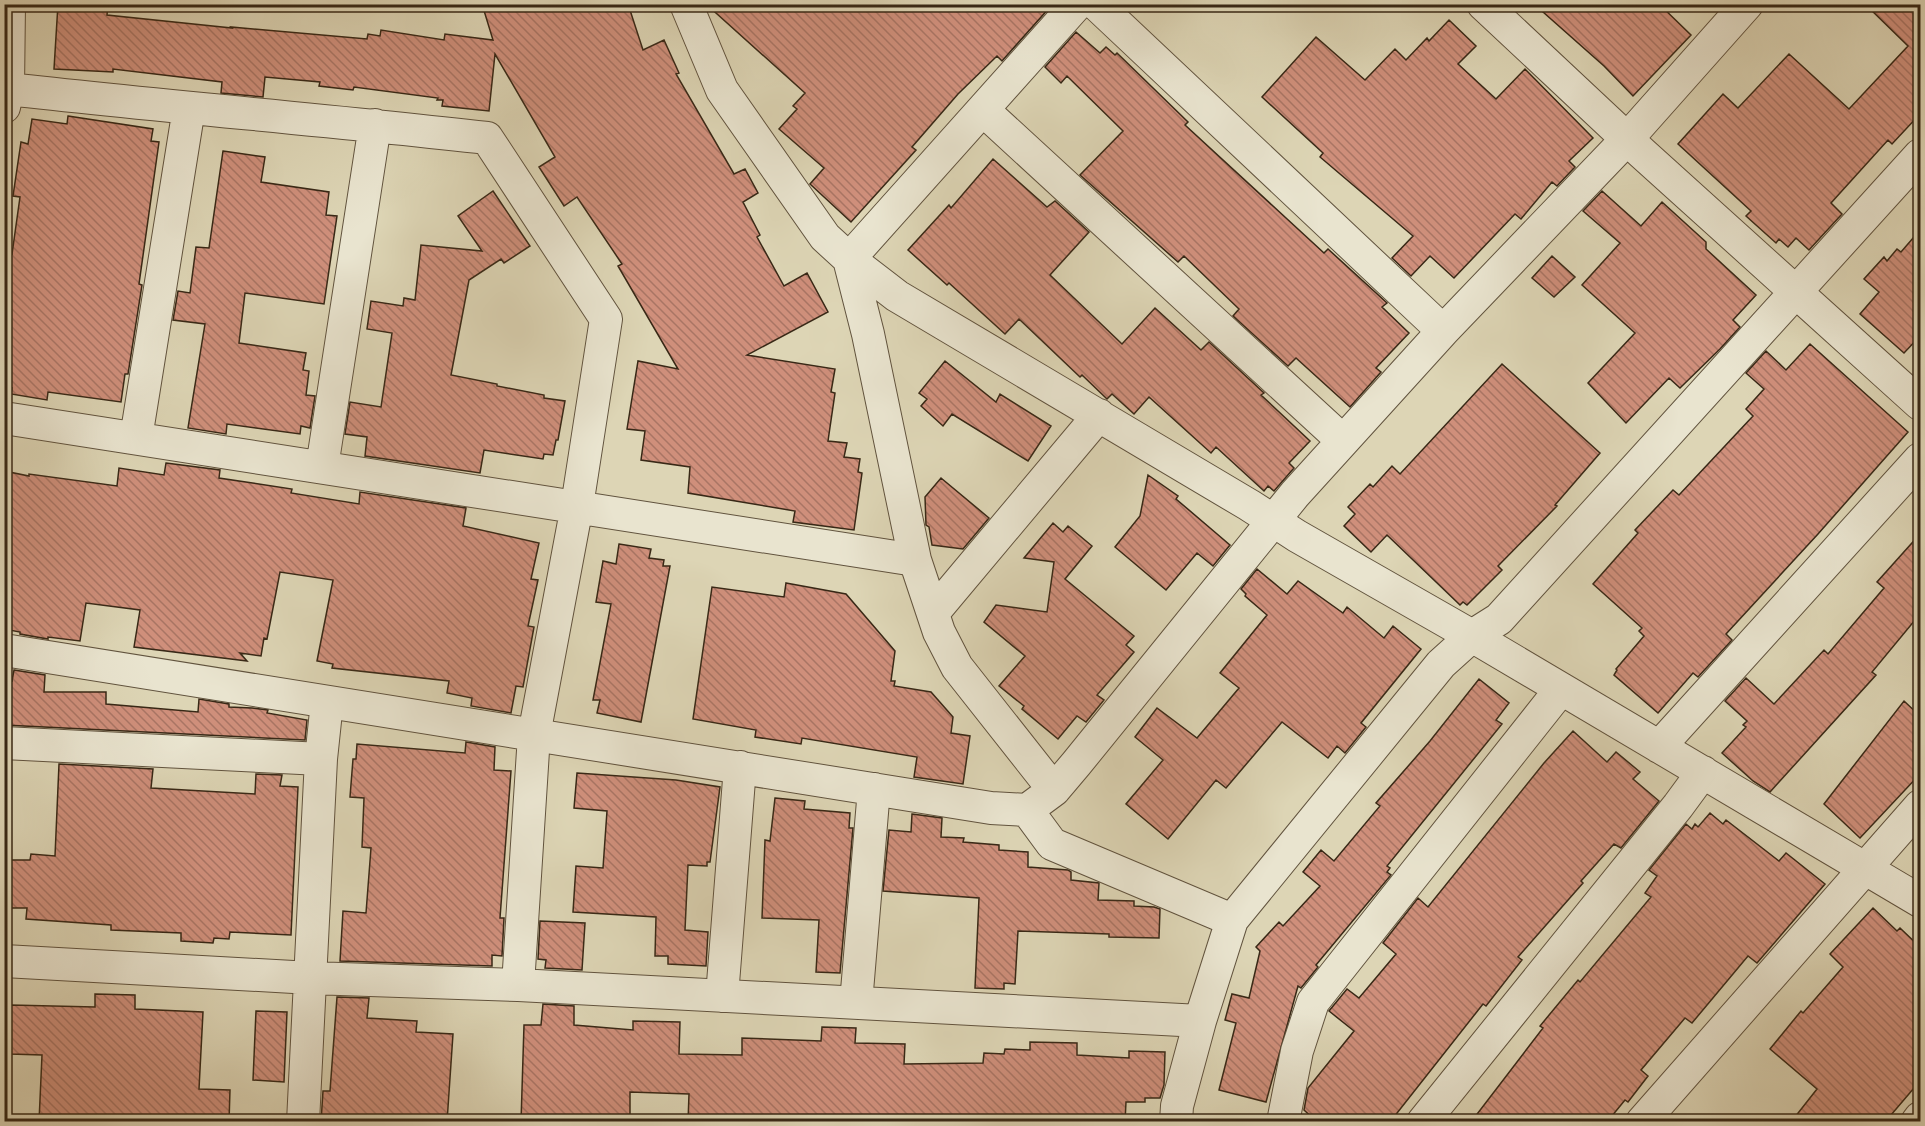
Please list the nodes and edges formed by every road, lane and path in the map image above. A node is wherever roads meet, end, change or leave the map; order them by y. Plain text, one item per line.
1 (9, 4) edge
2 (686, 4) edge
3 (1077, 4) edge
4 (1096, 4) edge
5 (1483, 4) edge
6 (1747, 4) edge
7 (6, 98) edge
8 (189, 108) junction
9 (982, 110) junction
10 (375, 125) junction
11 (1627, 139) junction
12 (1920, 155) edge
13 (849, 258) junction
14 (1796, 291) junction
15 (1443, 331) junction
16 (1920, 404) edge
17 (1099, 416) junction
18 (4, 418) edge
19 (136, 438) junction
20 (1343, 441) junction
21 (1920, 459) edge
22 (322, 467) junction
23 (577, 507) junction
24 (1272, 519) junction
25 (915, 560) junction
26 (933, 614) junction
27 (1472, 636) junction
28 (4, 650) edge
29 (1561, 689) junction
30 (327, 702) junction
31 (534, 735) junction
32 (4, 743) edge
33 (1659, 747) junction
34 (321, 759) junction
35 (740, 767) junction
36 (1703, 772) junction
37 (874, 789) junction
38 (1054, 790) junction
39 (1920, 806) edge
40 (1026, 810) junction
41 (1866, 868) junction
42 (1920, 901) edge
43 (1232, 920) junction
44 (4, 961) edge
45 (311, 978) junction
46 (518, 985) junction
47 (722, 996) junction
48 (856, 1003) junction
49 (1200, 1021) junction
50 (1920, 1118) edge
51 (303, 1122) edge
52 (1176, 1122) edge
53 (1283, 1122) edge
54 (1423, 1122) edge
55 (1642, 1122) edge
56 (1917, 1122) edge

1 - 7 street
2 - 13 street
3 - 9 street
4 - 15 street
5 - 11 street
6 - 11 street
7 - 8 street
8 - 10 street
8 - 19 street
9 - 13 street
9 - 20 street
10 - 22 street
10 - 23 street
11 - 14 street
11 - 15 street
12 - 14 street
13 - 17 street
13 - 25 street
14 - 16 street
14 - 27 street
15 - 20 street
17 - 24 street
17 - 26 street
18 - 19 street
19 - 22 street
20 - 24 street
21 - 33 street
22 - 23 street
23 - 25 street
23 - 31 street
24 - 27 street
24 - 38 street
25 - 26 street
26 - 38 street
27 - 29 street
27 - 43 street
28 - 30 street
29 - 33 street
29 - 53 street
30 - 31 street
30 - 34 street
31 - 35 street
31 - 46 street
32 - 34 street
33 - 36 street
34 - 45 street
35 - 37 street
35 - 47 street
36 - 41 street
36 - 54 street
37 - 40 street
37 - 48 street
38 - 40 street
39 - 41 street
40 - 43 street
41 - 42 street
41 - 55 street
43 - 49 street
44 - 45 street
45 - 46 street
45 - 51 street
46 - 47 street
47 - 48 street
48 - 49 street
49 - 52 street
50 - 56 street

